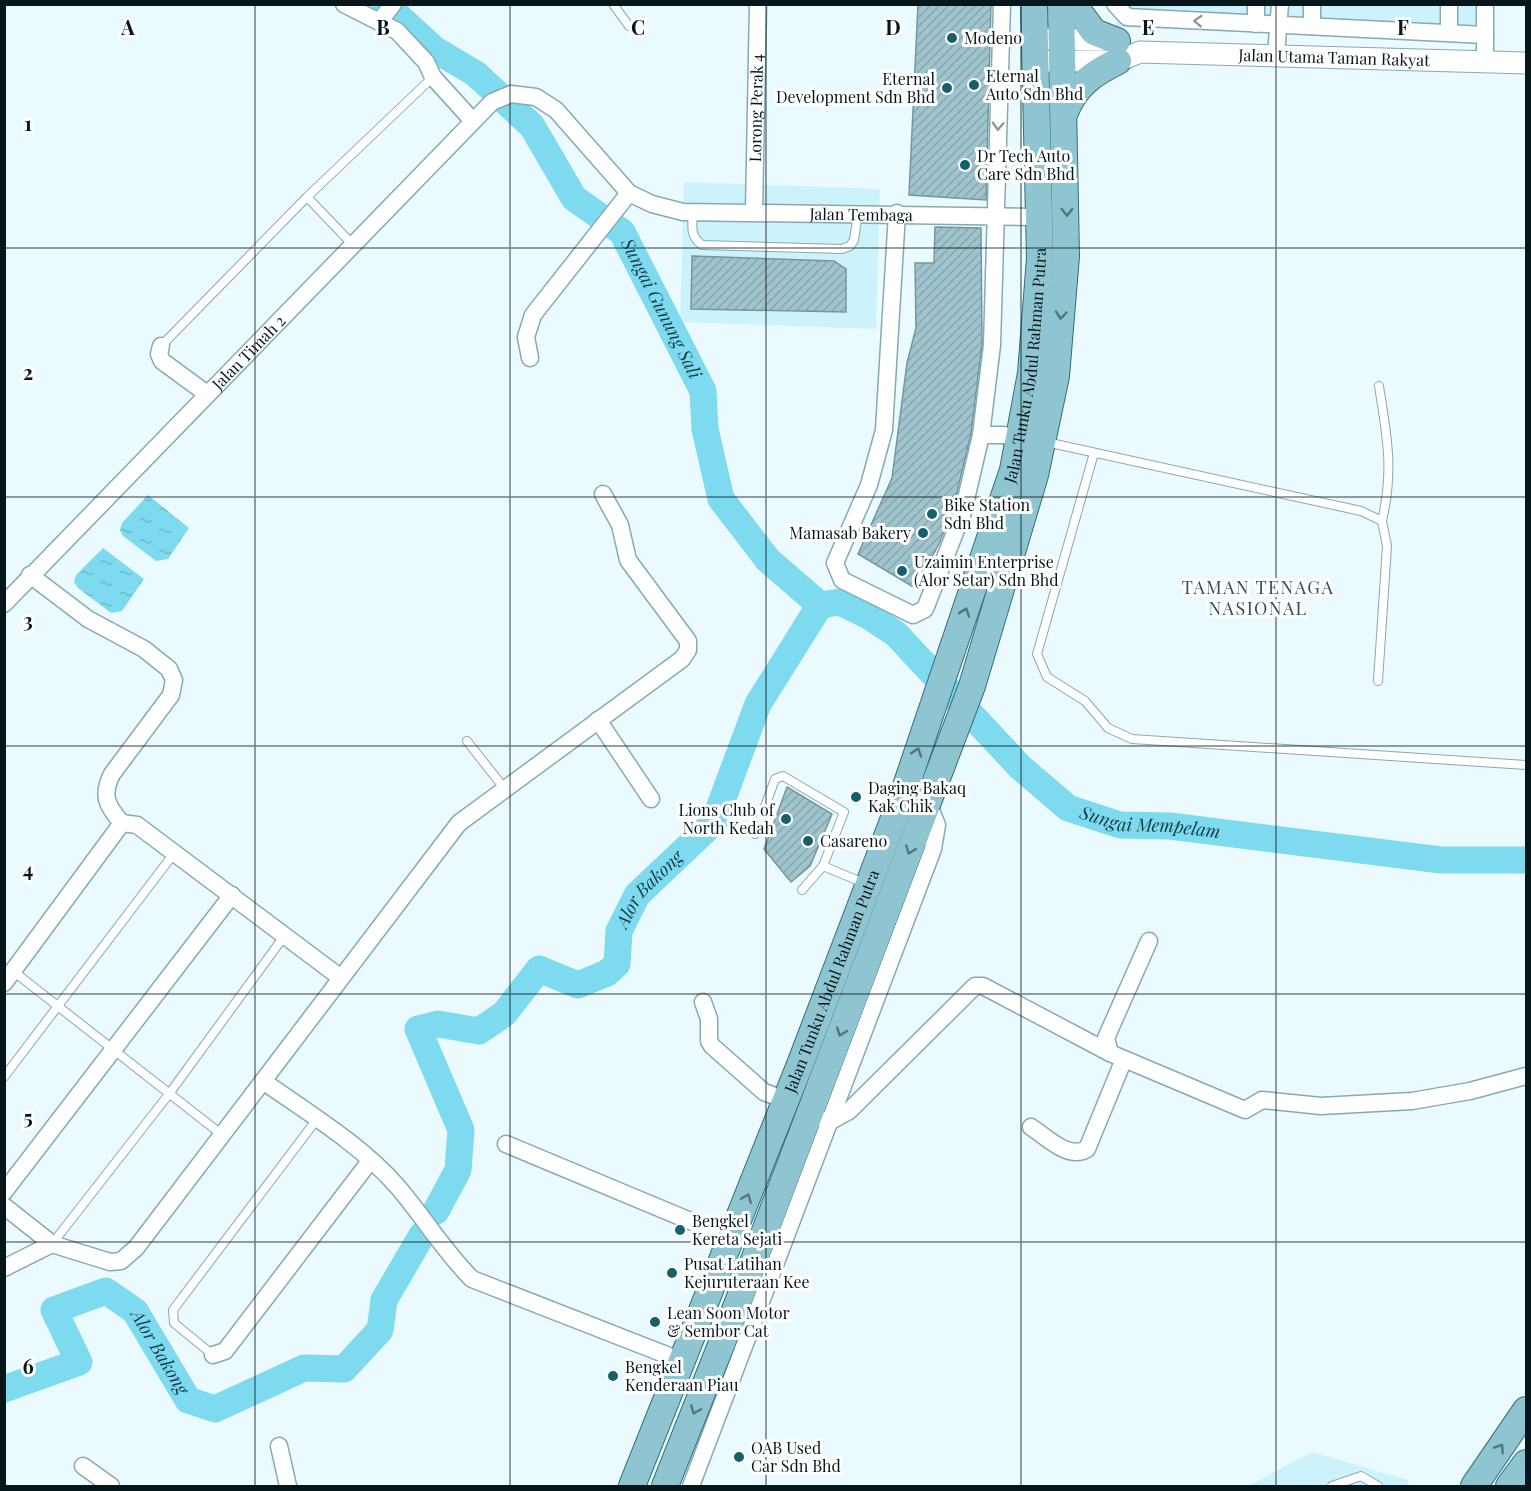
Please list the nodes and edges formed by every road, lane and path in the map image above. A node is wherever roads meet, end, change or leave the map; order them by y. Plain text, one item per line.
1 (344, 4) edge
2 (613, 4) edge
3 (758, 4) edge
4 (1002, 4) edge
5 (1034, 4) edge
6 (1061, 4) edge
7 (1073, 4) edge
8 (1115, 4) edge
9 (1256, 4) edge
10 (1280, 4) edge
11 (1312, 4) edge
12 (1449, 4) edge
13 (1485, 4) edge
14 (387, 12) edge
15 (1256, 24) junction
16 (1280, 25) junction
17 (629, 26) dead end
18 (1312, 26) junction
19 (1449, 32) junction
20 (1485, 35) junction
21 (1035, 50) junction
22 (1061, 50) junction
23 (1125, 51) junction
24 (1276, 55) junction
25 (1485, 63) junction
26 (1527, 63) edge
27 (433, 76) junction
28 (1065, 112) junction
29 (472, 120) junction
30 (629, 194) junction
31 (307, 197) junction
32 (688, 212) junction
33 (754, 212) junction
34 (858, 213) junction
35 (897, 213) junction
36 (995, 216) junction
37 (1040, 217) junction
38 (355, 246) junction
39 (161, 346) joint
40 (530, 358) dead end
41 (1378, 386) dead end
42 (207, 394) junction
43 (981, 435) junction
44 (1032, 440) junction
45 (1094, 453) junction
46 (603, 494) dead end
47 (1382, 520) junction
48 (30, 575) junction
49 (4, 604) edge
50 (1378, 681) dead end
51 (598, 720) junction
52 (467, 741) dead end
53 (1527, 765) edge
54 (504, 788) junction
55 (651, 799) dead end
56 (122, 823) junction
57 (755, 834) dead end
58 (175, 852) junction
59 (823, 866) junction
60 (868, 885) junction
61 (802, 890) dead end
62 (232, 895) junction
63 (285, 935) junction
64 (1149, 941) dead end
65 (9, 977) edge
66 (341, 978) junction
67 (703, 1002) dead end
68 (59, 1006) junction
69 (113, 1050) junction
70 (1117, 1056) junction
71 (1527, 1076) edge
72 (4, 1077) edge
73 (263, 1081) junction
74 (169, 1094) junction
75 (786, 1100) junction
76 (820, 1117) junction
77 (317, 1119) junction
78 (1031, 1127) dead end
79 (220, 1134) junction
80 (506, 1144) dead end
81 (370, 1161) junction
82 (4, 1192) edge
83 (4, 1206) edge
84 (731, 1238) junction
85 (52, 1244) junction
86 (4, 1268) edge
87 (213, 1355) joint
88 (682, 1362) junction
89 (1527, 1410) edge
90 (279, 1446) dead end
91 (1527, 1463) edge
92 (83, 1466) dead end
93 (1527, 1477) edge
94 (111, 1486) edge
95 (288, 1486) edge
96 (632, 1486) edge
97 (664, 1486) edge
98 (691, 1486) edge
99 (1332, 1486) edge
100 (1378, 1486) edge
101 (1474, 1486) edge
102 (1509, 1486) edge
103 (1523, 1486) edge

1 - 14 street
2 - 17 lane
3 - 33 street, Lorong Perak 4
4 -> 36 street
5 - 21 main road, Jalan Tunku Abdul Rahman Putra
6 - 22 main road, Jalan Tunku Abdul Rahman Putra
7 - 23 main road
15 -> 8 street
9 - 15 street
10 - 16 street
11 - 18 street
12 - 19 street
13 - 20 street
14 - 27 street
15 - 16 street
16 - 18 street
16 - 24 street
18 - 19 street
19 - 20 street
20 - 25 street
21 - 22 main road
21 - 37 main road, Jalan Tunku Abdul Rahman Putra
22 - 23 street, Jalan Utama Taman Rakyat
22 - 28 main road, Jalan Tunku Abdul Rahman Putra
23 - 24 street, Jalan Utama Taman Rakyat
23 - 28 main road
24 - 25 street, Jalan Utama Taman Rakyat
25 - 26 street, Jalan Utama Taman Rakyat
27 - 29 street
27 - 31 lane
28 -> 44 main road, Jalan Tunku Abdul Rahman Putra
29 - 30 street, Jalan Timah 2
29 - 38 street, Jalan Timah 2
30 - 32 street, Jalan Tembaga
30 - 40 street
31 - 38 lane
31 - 39 lane
32 - 33 street, Jalan Tembaga
32 - 34 lane
33 - 34 street, Jalan Tembaga
34 - 35 street, Jalan Tembaga
35 - 36 street, Jalan Tembaga
35 - 43 street
36 - 37 street, Jalan Tembaga
36 - 43 street
37 - 44 main road, Jalan Tunku Abdul Rahman Putra
38 - 42 street, Jalan Timah 2
39 - 42 street
41 - 47 lane
42 - 48 street, Jalan Timah 2
43 - 44 street
44 - 45 lane
60 -> 44 main road, Jalan Tunku Abdul Rahman Putra
44 - 76 main road, Jalan Tunku Abdul Rahman Putra
45 - 47 lane
45 - 53 lane
46 - 51 street
47 - 50 lane
48 - 49 street, Jalan Timah 2
48 - 56 street
51 - 54 street
51 - 55 street
52 - 54 lane
54 - 66 street
56 - 58 street
56 - 65 street
57 - 59 lane
58 - 62 street
58 - 68 lane
59 - 60 lane
59 - 61 lane
60 - 75 main road, Jalan Tunku Abdul Rahman Putra
62 - 63 street
62 - 69 street
63 - 66 street
63 - 74 lane
64 - 70 street
65 - 68 lane
66 - 73 street
67 - 75 street
68 - 69 lane
68 - 72 lane
69 - 74 lane
69 - 82 street
70 - 71 street
70 - 76 street
70 - 78 street
73 - 77 street
73 - 79 street
74 - 79 lane
74 - 85 lane
84 -> 75 main road, Jalan Tunku Abdul Rahman Putra
76 -> 97 main road, Jalan Tunku Abdul Rahman Putra
76 - 98 street
77 - 81 street
77 - 87 lane
79 - 85 street
80 - 84 street
81 - 87 street
81 - 88 street
83 - 85 street
84 - 88 main road, Jalan Tunku Abdul Rahman Putra
85 - 86 street
88 - 96 main road, Jalan Tunku Abdul Rahman Putra
101 -> 89 main road
90 - 95 street
91 - 102 main road
92 - 94 street
93 - 103 main road
99 - 100 lane

